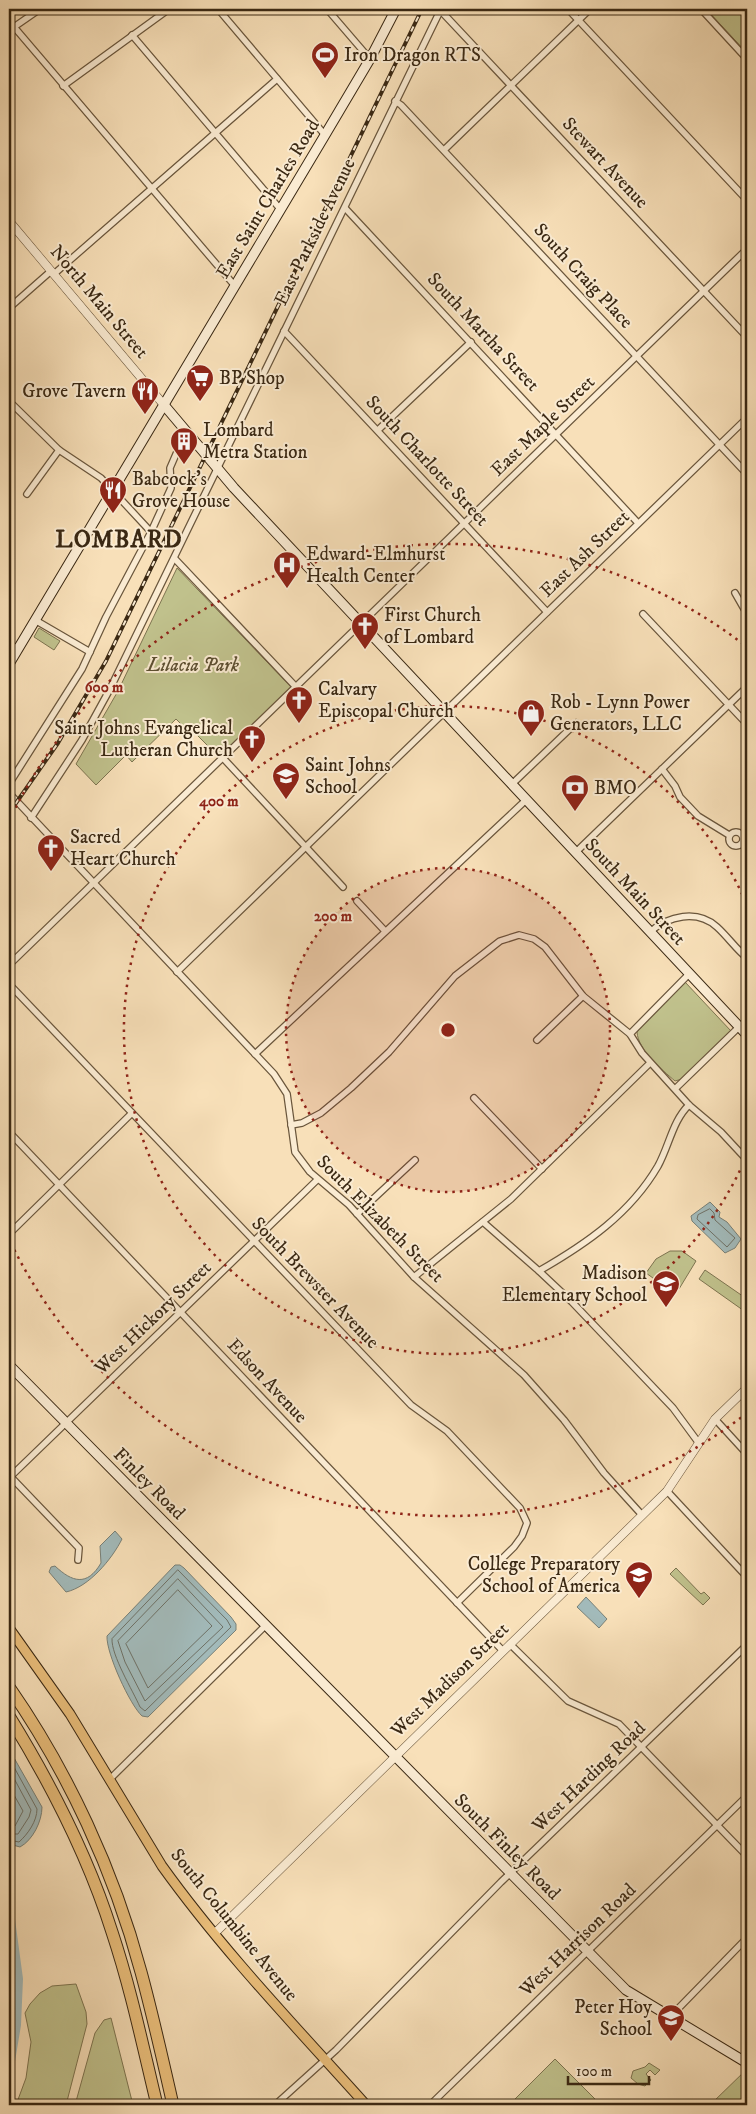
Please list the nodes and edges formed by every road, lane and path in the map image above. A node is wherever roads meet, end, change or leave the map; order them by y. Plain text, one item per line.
1 (40, 9) edge
2 (169, 9) edge
3 (218, 9) edge
4 (327, 9) edge
5 (396, 9) edge
6 (441, 9) edge
7 (568, 9) edge
8 (590, 9) edge
9 (701, 9) edge
10 (578, 20) junction
11 (9, 21) edge
12 (14, 28) junction
13 (132, 35) junction
14 (370, 58) junction
15 (747, 58) edge
16 (277, 79) junction
17 (511, 85) junction
18 (63, 86) junction
19 (395, 101) junction
20 (215, 133) junction
21 (325, 135) junction
22 (444, 150) junction
23 (151, 188) junction
24 (747, 200) edge
25 (345, 208) junction
26 (281, 210) junction
27 (9, 221) edge
28 (747, 249) edge
29 (52, 272) junction
30 (235, 286) junction
31 (704, 291) junction
32 (9, 308) edge
33 (284, 331) junction
34 (747, 337) edge
35 (471, 342) junction
36 (637, 356) junction
37 (9, 401) edge
38 (164, 405) junction
39 (747, 418) edge
40 (378, 430) junction
41 (186, 431) junction
42 (557, 434) junction
43 (720, 445) junction
44 (59, 450) junction
45 (217, 470) junction
46 (747, 474) edge
47 (112, 491) junction
48 (27, 494) dead end
49 (464, 523) junction
50 (638, 523) junction
51 (151, 532) junction
52 (175, 559) junction
53 (735, 593) dead end
54 (547, 612) junction
55 (643, 614) dead end
56 (747, 614) edge
57 (35, 620) junction
58 (360, 625) junction
59 (9, 644) edge
60 (18, 649) junction
61 (90, 652) junction
62 (9, 664) edge
63 (296, 687) junction
64 (747, 687) edge
65 (729, 704) junction
66 (443, 713) junction
67 (576, 723) dead end
68 (747, 724) edge
69 (222, 758) junction
70 (662, 769) junction
71 (9, 784) edge
72 (511, 785) junction
73 (9, 793) edge
74 (526, 800) junction
75 (31, 818) junction
76 (729, 835) dead end
77 (305, 847) junction
78 (575, 853) junction
79 (93, 883) junction
80 (343, 887) dead end
81 (357, 901) dead end
82 (385, 931) junction
83 (650, 932) junction
84 (747, 958) edge
85 (9, 965) edge
86 (177, 972) junction
87 (689, 974) junction
88 (9, 984) edge
89 (583, 996) junction
90 (739, 1026) junction
91 (630, 1034) junction
92 (747, 1035) edge
93 (537, 1040) dead end
94 (255, 1054) junction
95 (650, 1062) junction
96 (676, 1088) junction
97 (474, 1098) dead end
98 (688, 1105) junction
99 (132, 1113) junction
100 (291, 1125) junction
101 (9, 1132) edge
102 (415, 1160) dead end
103 (747, 1160) edge
104 (542, 1169) junction
105 (317, 1180) junction
106 (59, 1185) junction
107 (357, 1214) junction
108 (483, 1222) junction
109 (9, 1234) edge
110 (254, 1241) junction
111 (539, 1271) junction
112 (414, 1277) junction
113 (181, 1312) junction
114 (9, 1365) edge
115 (747, 1388) edge
116 (715, 1419) junction
117 (66, 1423) junction
118 (698, 1442) junction
119 (747, 1454) edge
120 (9, 1477) edge
121 (667, 1491) junction
122 (642, 1515) junction
123 (78, 1560) dead end
124 (747, 1578) edge
125 (458, 1603) junction
126 (266, 1625) junction
127 (9, 1628) edge
128 (510, 1644) junction
129 (747, 1644) edge
130 (503, 1651) junction
131 (9, 1687) edge
132 (9, 1716) edge
133 (642, 1747) junction
134 (395, 1756) junction
135 (110, 1779) junction
136 (747, 1796) edge
137 (717, 1825) junction
138 (747, 1856) edge
139 (511, 1873) junction
140 (215, 1933) junction
141 (747, 1938) edge
142 (588, 1951) junction
143 (670, 2016) junction
144 (325, 2060) junction
145 (747, 2063) edge
146 (156, 2105) edge
147 (173, 2105) edge
148 (275, 2105) edge
149 (366, 2105) edge
150 (430, 2105) edge

1 - 12 street
2 - 13 street
3 - 16 street
4 - 14 street
5 - 14 main road, East Saint Charles Road
6 - 17 street, Stewart Avenue
6 - 19 street, East Parkside Avenue
7 - 10 street
8 - 10 street
9 - 15 street
10 - 17 street
10 - 24 street
11 - 12 street
12 - 18 street
13 - 18 street
13 - 20 street
14 - 21 main road, East Saint Charles Road
16 - 20 street
16 - 21 street
17 - 22 street
17 - 31 street, Stewart Avenue
18 - 23 street
19 - 22 street, South Craig Place
19 - 25 street, East Parkside Avenue
20 - 23 street
20 - 26 street
21 - 26 main road, East Saint Charles Road
22 - 36 street, South Craig Place
23 - 29 street
23 - 30 street
25 - 33 street, East Parkside Avenue
25 - 35 street, South Martha Street
26 - 30 main road, East Saint Charles Road
27 - 29 street, North Main Street
28 - 31 street, East Maple Street
29 - 32 street
29 - 38 street, North Main Street
30 - 38 main road, East Saint Charles Road
31 - 34 street, Stewart Avenue
31 - 36 street, East Maple Street
33 - 40 street, South Charlotte Street
33 - 45 street, East Parkside Avenue
35 - 40 street
35 - 42 street, South Martha Street
36 - 42 street, East Maple Street
36 - 43 street, South Craig Place
37 - 44 street
38 - 41 main road, South Main Street
38 - 47 main road, East Saint Charles Road
39 - 43 street, East Ash Street
40 - 49 street, South Charlotte Street
41 - 45 main road, South Main Street
41 - 51 street
42 - 49 street, East Maple Street
42 - 50 street, South Martha Street
43 - 46 street, South Craig Place
43 - 50 street, East Ash Street
44 - 47 street
44 - 48 street
45 - 52 street, East Parkside Avenue
45 - 58 main road, South Main Street
47 - 51 street
47 - 57 main road, East Saint Charles Road
49 - 54 street, South Charlotte Street
49 - 58 street, East Maple Street
50 - 54 street, East Ash Street
51 - 61 street
52 - 63 street
52 - 75 street, East Parkside Avenue
53 - 56 street
54 - 66 street, East Ash Street
55 - 65 street
57 - 60 main road, East Saint Charles Road
57 - 61 street
58 - 63 street, East Maple Street
58 - 66 main road, South Main Street
59 - 60 street
60 - 62 main road, East Saint Charles Road
61 - 71 street
63 - 69 street, East Maple Street
64 - 65 street
65 - 68 street
65 - 70 street
66 - 72 main road, South Main Street
66 - 77 street, East Ash Street
67 - 72 street
69 - 77 street
69 - 79 street, East Maple Street
70 - 76 street
70 - 78 street
72 - 74 main road, South Main Street
73 - 75 street, South Elizabeth Street
74 - 78 main road, South Main Street
74 - 82 street
75 - 79 street, South Elizabeth Street
77 - 80 street
77 - 86 street, East Ash Street
78 - 83 main road, South Main Street
79 - 85 street, East Maple Street
79 - 86 street, South Elizabeth Street
81 - 82 street
82 - 94 street
83 - 84 street
83 - 87 main road, South Main Street
86 - 94 street, South Elizabeth Street
87 - 90 main road, South Main Street
87 - 91 street
88 - 99 street, South Brewster Avenue
89 - 91 street
89 - 93 street
89 - 100 street
90 - 92 main road, South Main Street
90 - 96 street
91 - 95 street
94 - 100 street, South Elizabeth Street
95 - 96 street
95 - 104 street
96 - 98 street
97 - 104 street
98 - 103 street
98 - 111 street
99 - 106 street
99 - 110 street, South Brewster Avenue
100 - 105 street, South Elizabeth Street
101 - 106 street, Edson Avenue
102 - 107 street
104 - 108 street
105 - 107 street, South Elizabeth Street
105 - 110 street, West Hickory Street
106 - 109 street
106 - 113 street, Edson Avenue
107 - 112 street, South Elizabeth Street
108 - 111 street
108 - 112 street
110 - 113 street, West Hickory Street
110 - 125 street, South Brewster Avenue
111 - 118 street
112 - 122 street, South Elizabeth Street
113 - 117 street, West Hickory Street
113 - 125 street, Edson Avenue
114 - 117 main road, Finley Road
115 - 116 street
116 - 118 street, West Madison Street
116 - 119 street
117 - 120 street, West Hickory Street
117 - 126 main road, Finley Road
118 - 121 street, West Madison Street
120 - 123 street
121 - 122 street, West Madison Street
121 - 124 street
122 - 128 street, West Madison Street
125 - 130 street, Edson Avenue
126 - 134 main road, South Finley Road
126 - 135 street
127 - 135 main road, South Columbine Avenue
128 - 130 street, West Madison Street
128 - 133 street
129 - 133 street, West Harding Road
130 - 134 street, West Madison Street
131 - 147 highway
132 - 146 highway
133 - 137 street
133 - 139 street, West Harding Road
134 - 139 main road, South Finley Road
134 - 140 street, West Madison Street
135 - 140 main road, South Columbine Avenue
136 - 137 street, West Harrison Road
137 - 138 street
137 - 142 street, West Harrison Road
139 - 142 main road, South Finley Road
139 - 144 street, West Harding Road
140 - 144 main road, South Columbine Avenue
141 - 143 street
142 - 143 main road, South Finley Road
142 - 150 street, West Harrison Road
143 - 145 main road, South Finley Road
144 - 148 street, West Harding Road
144 - 149 main road, South Columbine Avenue

